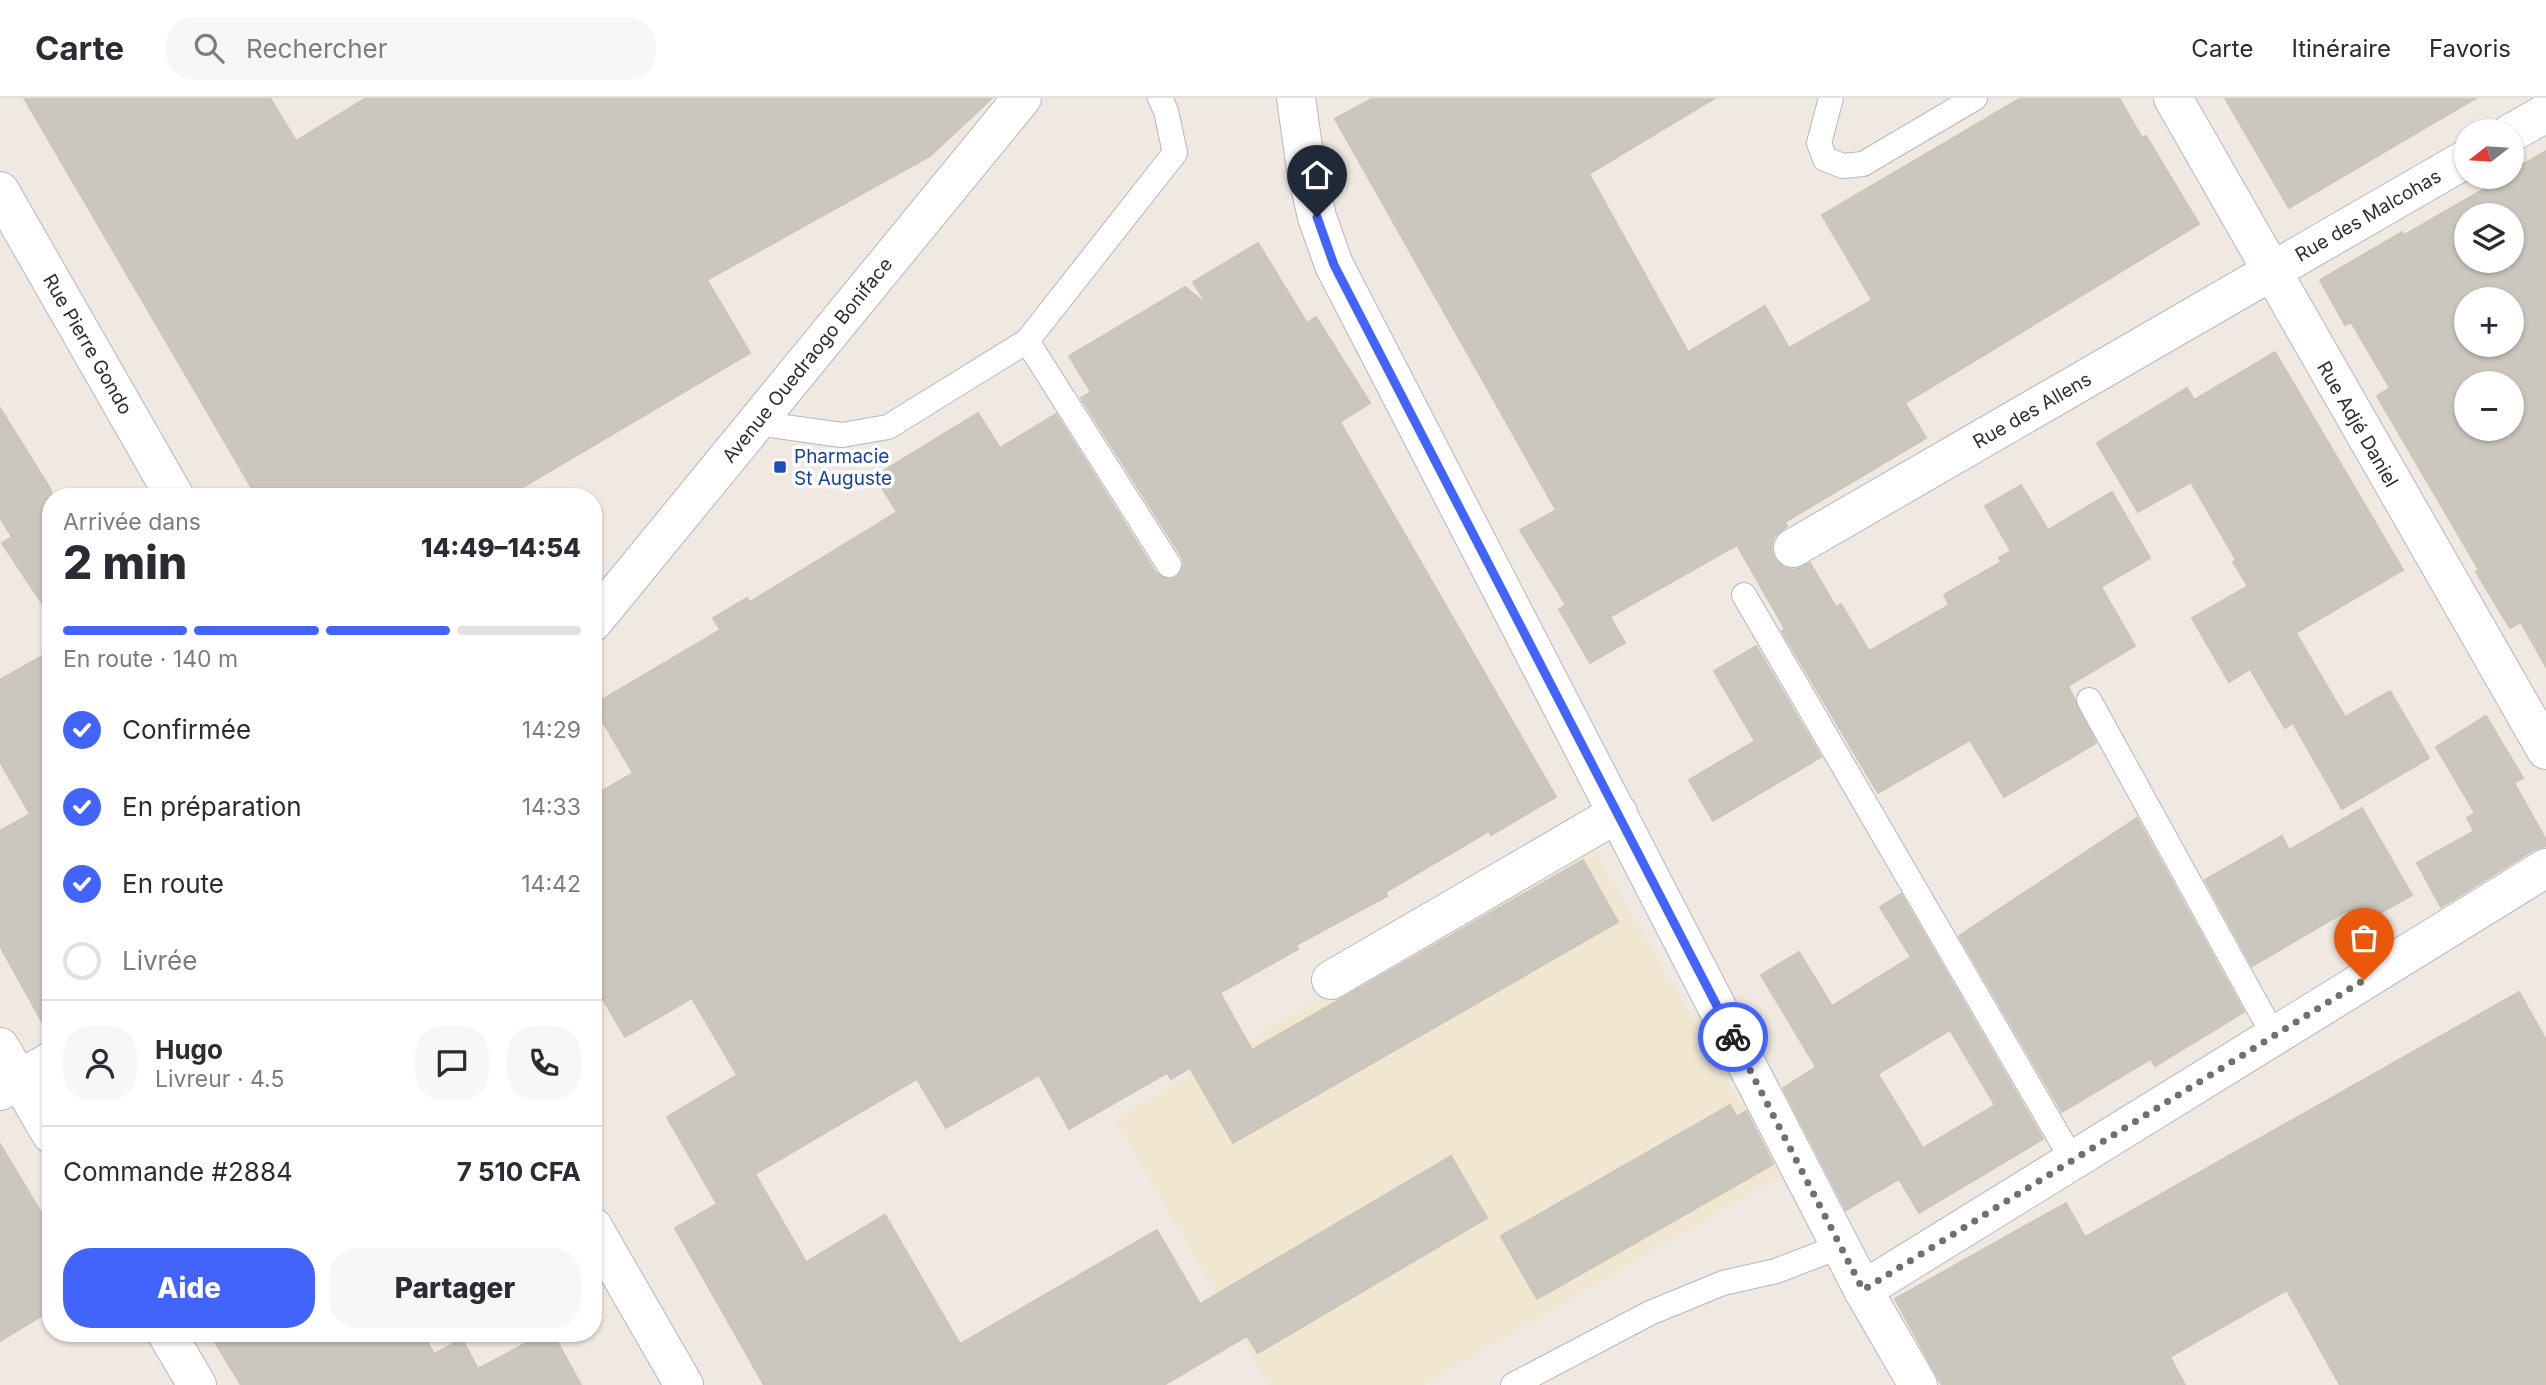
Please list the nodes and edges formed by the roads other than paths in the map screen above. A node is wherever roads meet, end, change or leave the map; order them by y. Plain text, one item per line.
1 (1022, 98) edge
2 (1160, 98) edge
3 (1296, 98) edge
4 (1831, 98) edge
5 (1975, 98) edge
6 (2173, 98) edge
7 (2546, 113) edge
8 (2524, 126) edge
9 (2454, 166) edge
10 (0, 191) edge
11 (2270, 271) junction
12 (1027, 341) junction
13 (755, 423) junction
14 (170, 488) edge
15 (1793, 548) dead end
16 (1169, 565) dead end
17 (1744, 594) dead end
18 (602, 611) edge
19 (2089, 700) dead end
20 (2546, 750) edge
21 (1618, 813) junction
22 (2546, 868) edge
23 (1331, 980) dead end
24 (2274, 1036) junction
25 (0, 1046) edge
26 (23, 1077) edge
27 (42, 1116) edge
28 (2073, 1161) junction
29 (602, 1243) edge
30 (1841, 1247) junction
31 (1863, 1290) junction
32 (172, 1342) edge
33 (197, 1385) edge
34 (684, 1385) edge
35 (1513, 1385) edge
36 (1917, 1385) edge

1 - 13 street, Avenue Ouedraogo Boniface
2 - 12 lane
3 - 21 street
4 - 5 lane
6 - 11 street, Rue Adjé Daniel
7 - 8 street
9 - 11 street, Rue des Malcohas
10 - 14 street, Rue Pierre Gondo
11 - 15 street, Rue des Allens
11 - 20 street, Rue Adjé Daniel
12 - 13 lane
12 - 16 lane
13 - 18 street, Avenue Ouedraogo Boniface
17 - 28 lane
19 - 24 lane
21 - 23 street
21 - 30 street
22 - 24 street
24 - 28 street
25 - 26 street
26 - 27 street
28 - 31 street
29 - 34 street
30 - 31 street
30 - 35 lane
31 - 36 street
32 - 33 street

